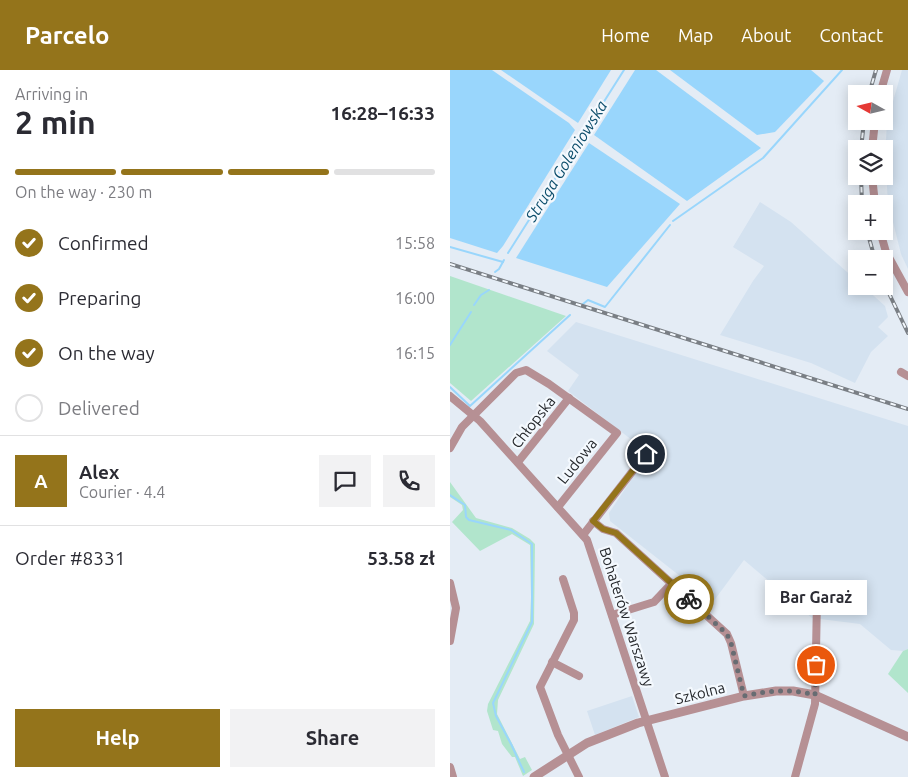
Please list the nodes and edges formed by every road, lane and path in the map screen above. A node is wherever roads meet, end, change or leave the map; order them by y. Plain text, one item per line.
1 (887, 70) edge
2 (883, 85) edge
3 (883, 240) edge
4 (908, 292) edge
5 (450, 396) edge
6 (569, 398) junction
7 (474, 416) junction
8 (450, 448) edge
9 (646, 454) dead end
10 (518, 462) junction
11 (558, 506) junction
12 (593, 521) junction
13 (583, 534) junction
14 (563, 579) dead end
15 (450, 583) edge
16 (672, 583) junction
17 (817, 599) dead end
18 (612, 616) junction
19 (450, 641) edge
20 (552, 662) junction
21 (578, 676) dead end
22 (815, 695) junction
23 (744, 696) junction
24 (647, 721) junction
25 (908, 736) edge
26 (568, 754) junction
27 (450, 767) edge
28 (453, 777) edge
29 (534, 777) edge
30 (579, 777) edge
31 (665, 777) edge
32 (795, 777) edge

1 - 2 street
3 - 4 street
5 - 7 street, Bohaterów Warszawy
6 - 7 street
6 - 10 street, Chłopska
6 - 11 street, Ludowa
7 - 8 street
7 - 10 street, Bohaterów Warszawy
9 - 12 street
10 - 11 street, Bohaterów Warszawy
11 - 13 street, Bohaterów Warszawy
12 - 13 street
12 - 16 street
13 - 18 street, Bohaterów Warszawy
14 - 20 street
15 - 19 street
16 - 18 street
16 - 23 street
17 - 22 street
18 - 24 street, Bohaterów Warszawy
20 - 21 street
20 - 26 street
22 - 23 street, Szkolna
22 - 25 street, Szkolna
22 - 32 street
23 - 24 street, Szkolna
24 - 26 street, Szkolna
24 - 31 street, Bohaterów Warszawy
26 - 29 street, Szkolna
26 - 30 street
27 - 28 street

